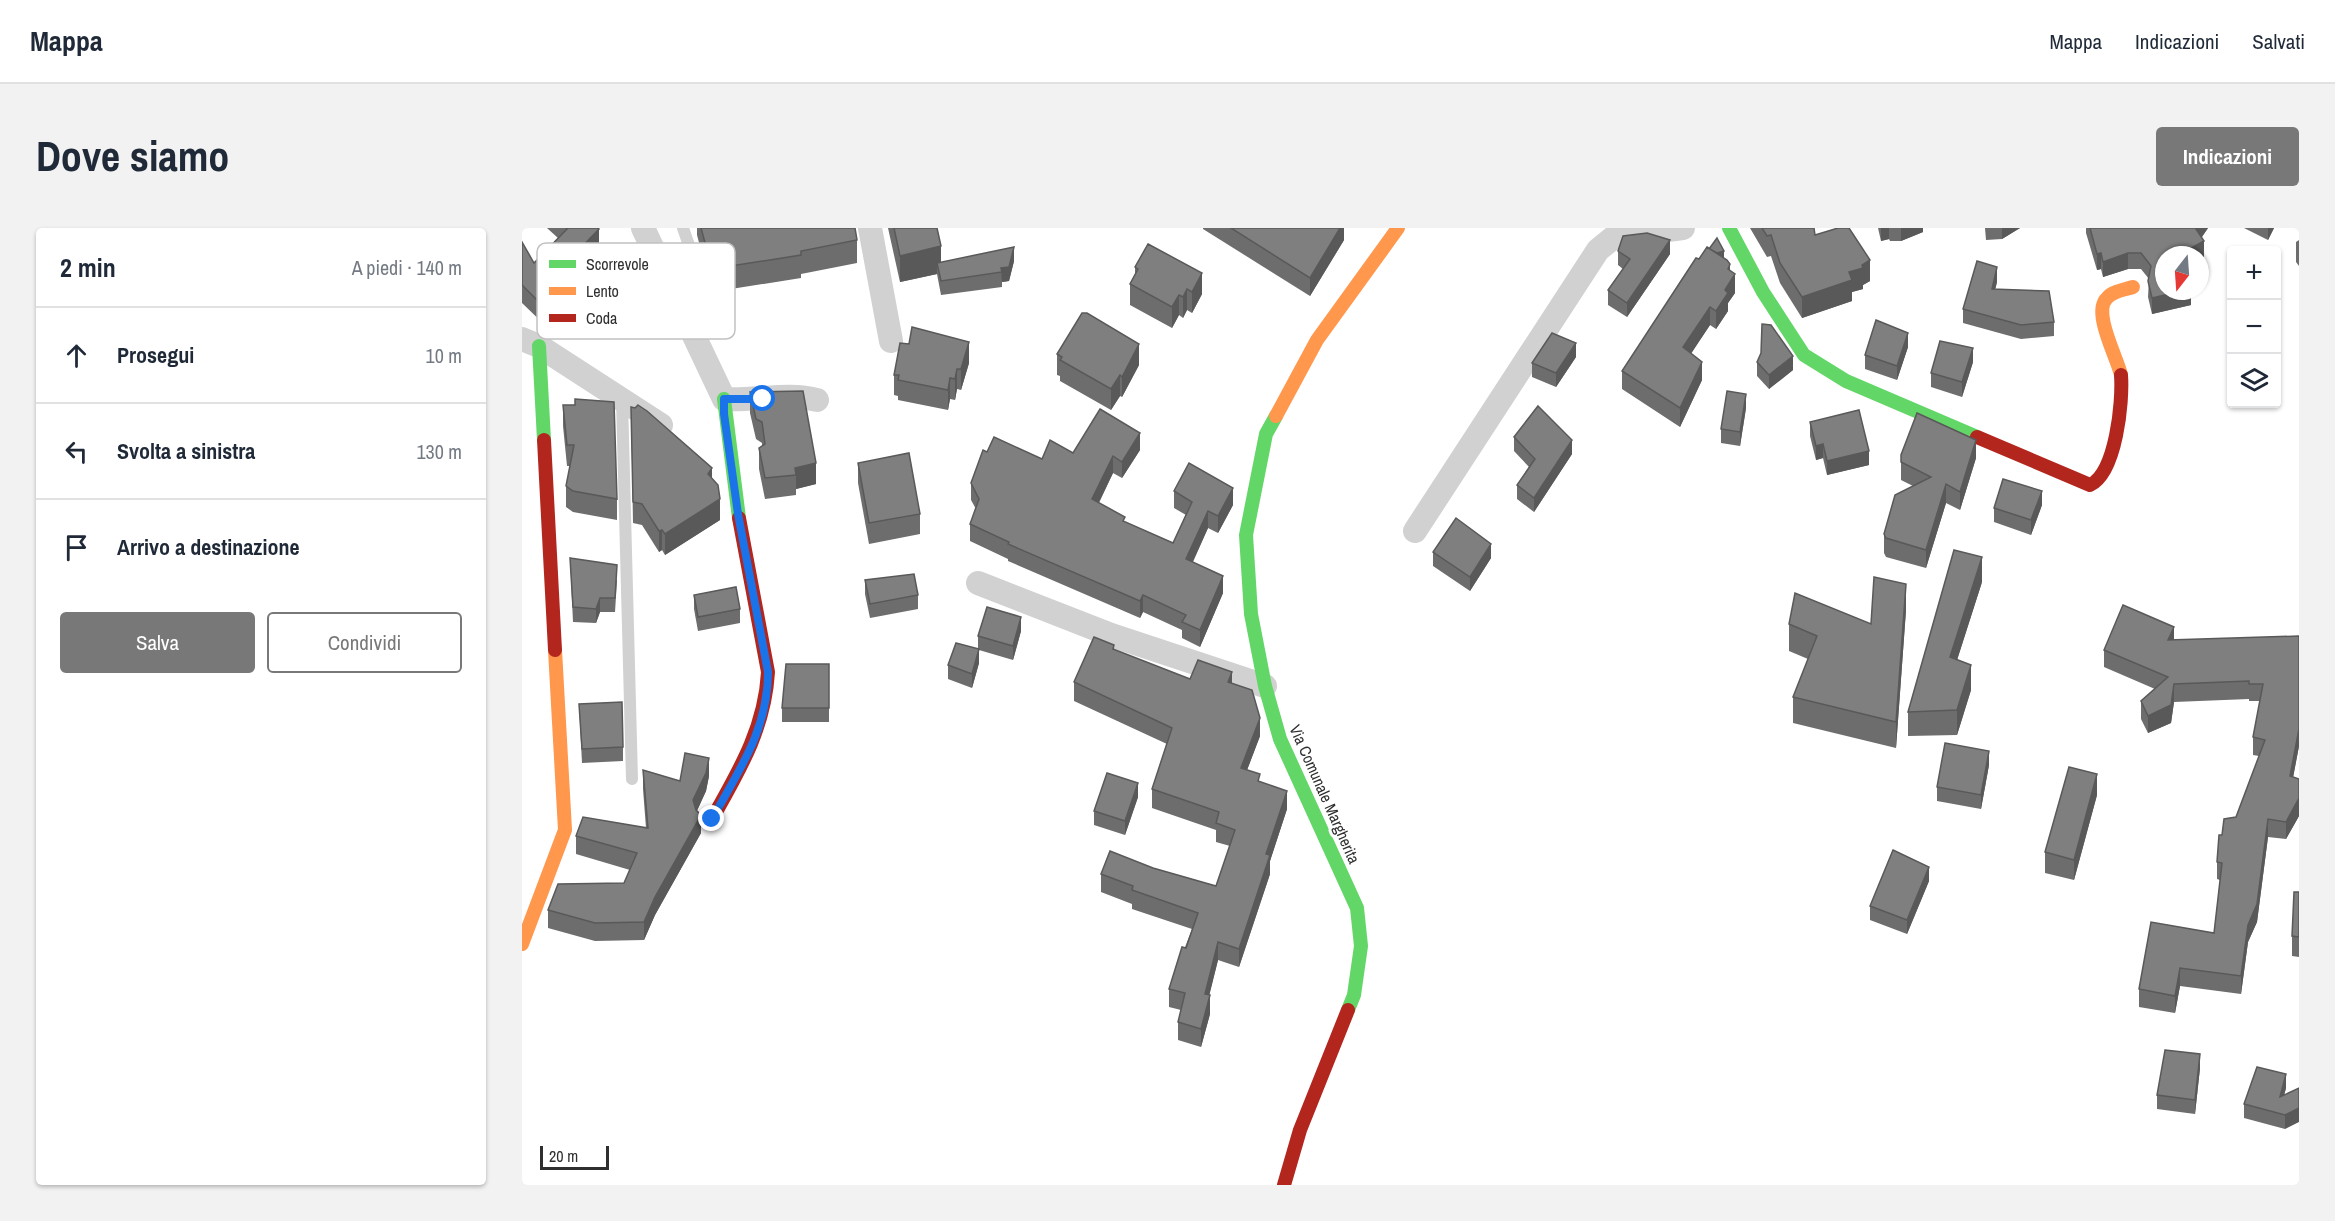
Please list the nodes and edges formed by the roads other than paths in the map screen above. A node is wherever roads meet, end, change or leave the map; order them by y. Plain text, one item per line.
1 (643, 228) edge
2 (683, 228) edge
3 (870, 228) edge
4 (1398, 228) edge
5 (1683, 228) edge
6 (1729, 228) edge
7 (650, 243) edge
8 (688, 243) edge
9 (2133, 287) dead end
10 (696, 339) edge
11 (891, 340) dead end
12 (531, 342) edge
13 (724, 399) junction
14 (622, 400) junction
15 (817, 400) dead end
16 (682, 444) edge
17 (708, 468) edge
18 (735, 490) junction
19 (1415, 531) dead end
20 (978, 583) dead end
21 (1265, 686) junction
22 (632, 779) dead end
23 (712, 819) dead end
24 (522, 944) edge
25 (1284, 1185) edge

1 - 7 street
2 - 8 lane
3 - 11 street
4 - 21 street, Via Comunale Margherita
5 - 19 street
6 - 9 street
10 - 13 street
12 - 14 street
12 - 24 street
13 - 15 street
13 - 18 street
14 - 16 street
14 - 22 lane
17 - 18 street
18 - 23 street
20 - 21 street
21 - 25 street, Via Comunale Margherita

